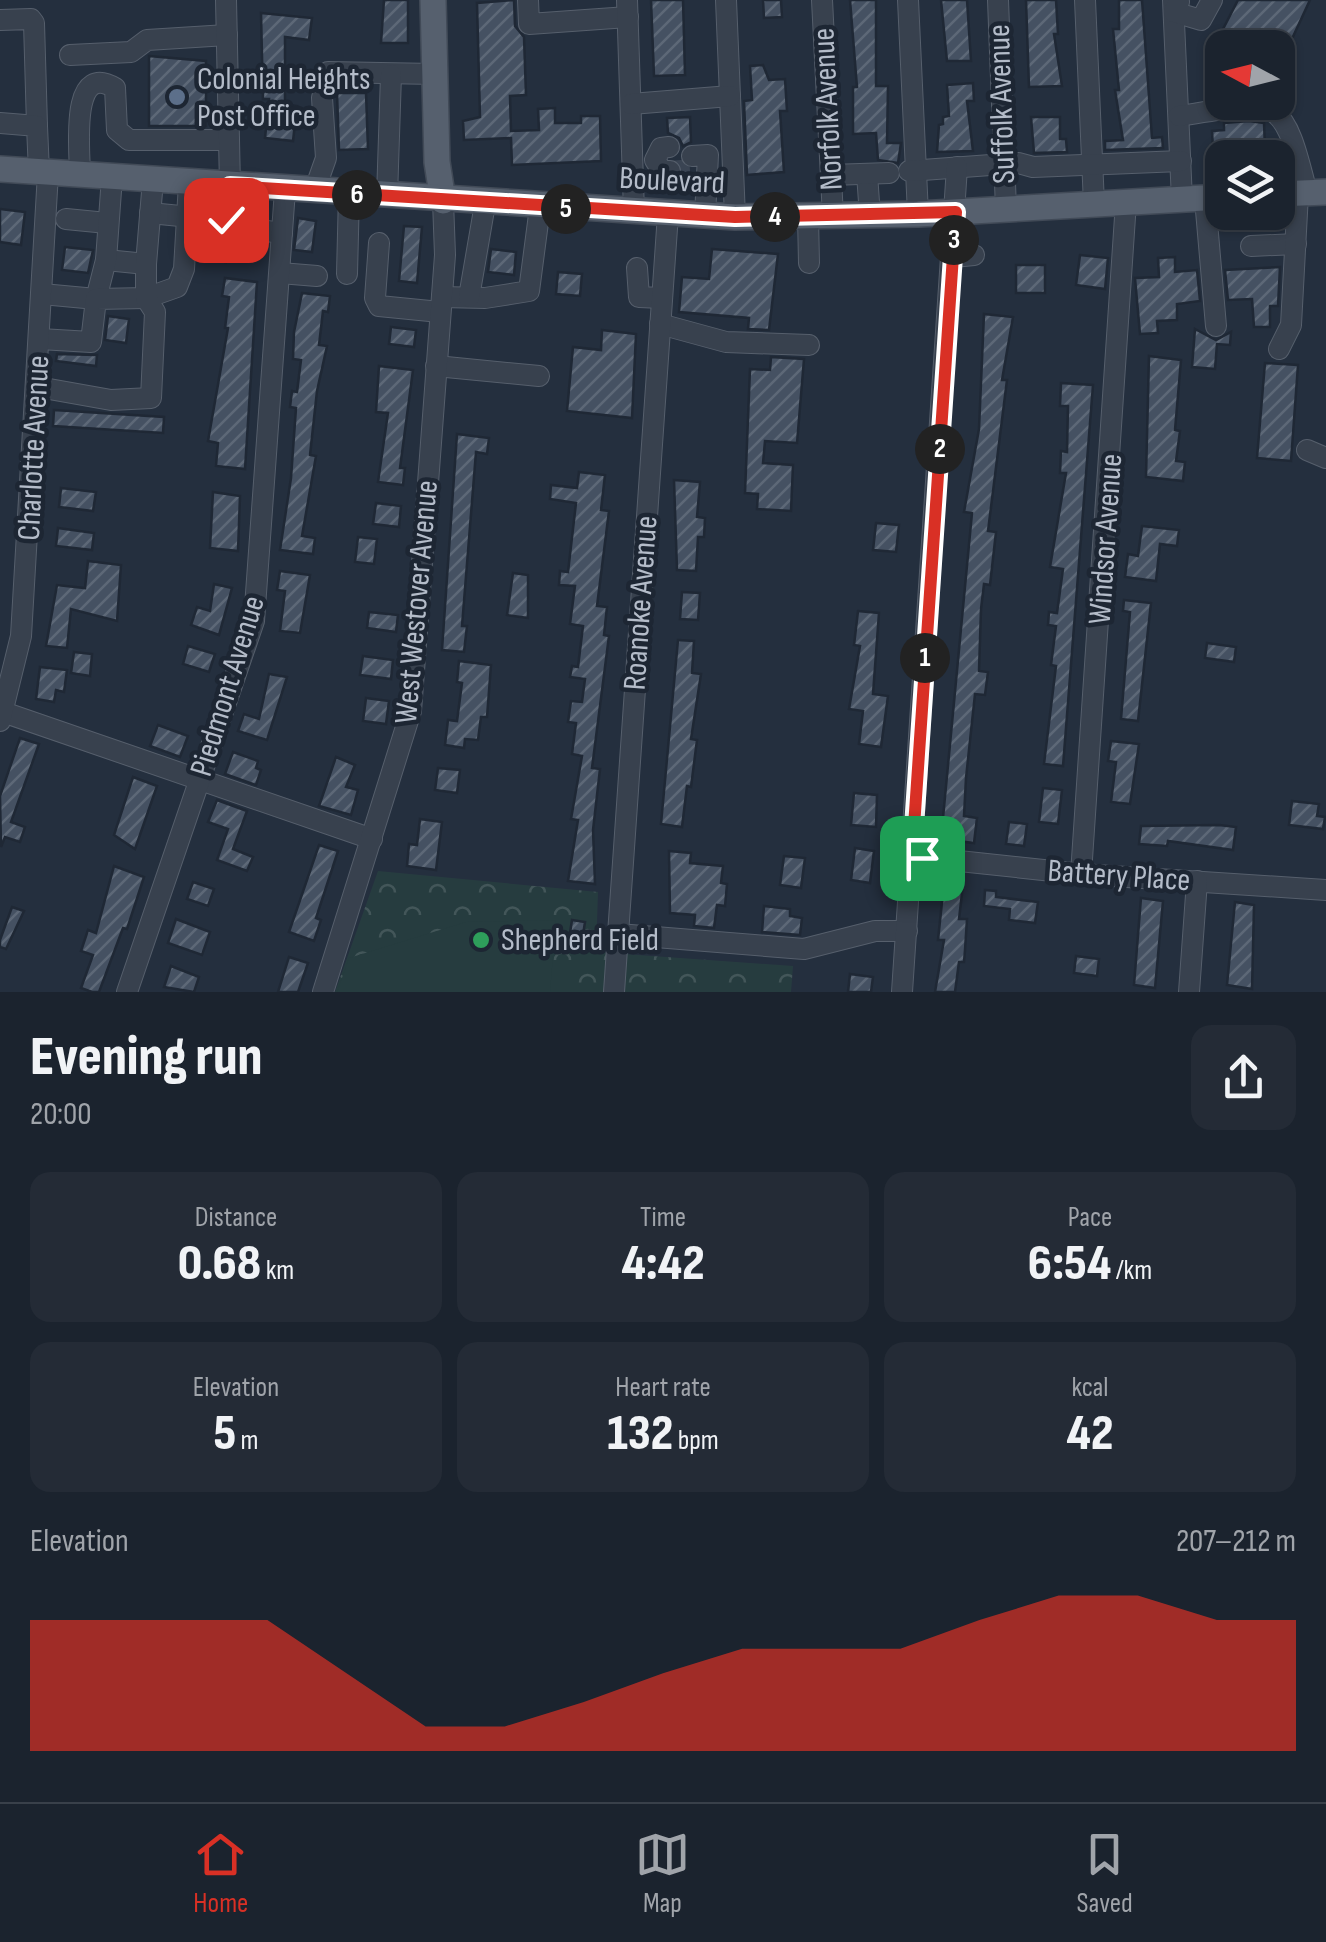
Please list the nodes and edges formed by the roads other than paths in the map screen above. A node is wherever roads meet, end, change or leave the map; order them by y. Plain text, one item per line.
1 (226, 0) edge
2 (433, 0) edge
3 (528, 0) edge
4 (726, 0) edge
5 (822, 0) edge
6 (908, 0) edge
7 (998, 0) edge
8 (1085, 0) edge
9 (1212, 0) edge
10 (1175, 4) edge
11 (628, 9) edge
12 (590, 10) edge
13 (560, 11) edge
14 (0, 20) edge
15 (227, 35) junction
16 (70, 54) dead end
17 (435, 74) junction
18 (391, 75) junction
19 (730, 96) junction
20 (631, 104) junction
21 (1178, 116) junction
22 (0, 123) edge
23 (37, 126) junction
24 (229, 140) junction
25 (695, 157) dead end
26 (666, 159) tunnel mouth
27 (633, 160) junction
28 (1180, 161) junction
29 (1004, 163) junction
30 (1092, 165) junction
31 (957, 168) junction
32 (0, 169) edge
33 (44, 172) junction
34 (895, 172) junction
35 (80, 175) junction
36 (831, 175) junction
37 (112, 177) junction
38 (152, 180) junction
39 (190, 183) junction
40 (230, 186) junction
41 (284, 190) junction
42 (314, 192) junction
43 (1302, 193) edge
44 (349, 194) junction
45 (387, 197) junction
46 (1203, 198) edge
47 (443, 201) junction
48 (1126, 202) junction
49 (485, 204) junction
50 (1094, 204) junction
51 (540, 207) junction
52 (1006, 209) junction
53 (634, 212) junction
54 (956, 212) junction
55 (150, 213) junction
56 (668, 214) junction
57 (918, 214) junction
58 (187, 216) junction
59 (705, 216) junction
60 (870, 216) junction
61 (735, 217) junction
62 (821, 217) junction
63 (66, 219) dead end
64 (226, 220) junction
65 (107, 223) junction
66 (282, 233) junction
67 (379, 243) dead end
68 (1296, 244) junction
69 (1252, 246) dead end
70 (106, 260) junction
71 (146, 264) junction
72 (664, 264) junction
73 (809, 264) dead end
74 (636, 268) dead end
75 (280, 274) junction
76 (347, 274) dead end
77 (317, 276) dead end
78 (42, 294) junction
79 (146, 298) junction
80 (469, 298) junction
81 (662, 298) junction
82 (96, 299) junction
83 (441, 305) junction
84 (666, 325) junction
85 (1216, 326) dead end
86 (40, 339) junction
87 (809, 345) dead end
88 (1278, 350) dead end
89 (436, 366) junction
90 (539, 376) dead end
91 (38, 387) junction
92 (1, 715) edge
93 (200, 780) junction
94 (372, 839) junction
95 (912, 856) junction
96 (1082, 874) junction
97 (1197, 880) junction
98 (1326, 890) edge
99 (906, 931) junction
100 (618, 934) junction
101 (126, 992) edge
102 (323, 992) edge
103 (614, 992) edge
104 (902, 992) edge
105 (1189, 992) edge

1 - 15 street
2 - 17 main road
3 - 13 street
4 - 19 street
5 - 36 street, Norfolk Avenue
6 - 34 street
7 - 29 street, Suffolk Avenue
8 - 30 street
9 - 10 street
10 - 21 street
11 - 12 street
11 - 20 street
12 - 13 street
14 - 23 street, Charlotte Avenue
15 - 16 street
15 - 24 street
17 - 18 street
17 - 47 main road
18 - 42 street
18 - 45 street
19 - 20 street
19 - 61 street
20 - 27 street
21 - 28 street
21 - 43 street
22 - 23 street
23 - 33 street, Charlotte Avenue
24 - 35 street
24 - 40 street
25 - 59 street
26 - 27 street
27 - 53 street
28 - 30 street
28 - 46 street
29 - 30 street
29 - 31 street
29 - 52 street, Suffolk Avenue
30 - 50 street
31 - 34 street
31 - 54 street
32 - 33 main road, Boulevard
33 - 35 main road, Boulevard
33 - 78 street, Charlotte Avenue
34 - 36 street
34 - 57 street
34 - 60 street
35 - 37 main road, Boulevard
36 - 62 street, Norfolk Avenue
37 - 38 main road, Boulevard
37 - 65 street
38 - 39 main road, Boulevard
38 - 55 street
39 - 40 main road, Boulevard
39 - 58 street
40 - 41 main road, Boulevard
40 - 64 street
41 - 42 main road, Boulevard
41 - 66 street, Piedmont Avenue
42 - 44 main road, Boulevard
43 - 68 street
44 - 45 main road, Boulevard
44 - 76 street
45 - 47 main road, Boulevard
46 - 48 main road, Boulevard
46 - 85 street
47 - 49 main road, Boulevard
47 - 83 street, West Westover Avenue
48 - 50 main road, Boulevard
48 - 96 street, Windsor Avenue
49 - 51 main road, Boulevard
49 - 80 street
50 - 52 main road, Boulevard
51 - 53 main road, Boulevard
51 - 80 street
52 - 54 main road, Boulevard
53 - 56 main road, Boulevard
54 - 57 main road, Boulevard
54 - 95 street
55 - 58 street
55 - 71 street
56 - 59 main road, Boulevard
56 - 72 street, Roanoke Avenue
57 - 60 main road, Boulevard
58 - 64 street
58 - 79 street
59 - 61 main road, Boulevard
60 - 62 main road, Boulevard
61 - 62 main road, Boulevard
62 - 73 street, Norfolk Avenue
63 - 65 street
64 - 66 street
65 - 70 street
66 - 75 street, Piedmont Avenue
67 - 83 street
68 - 69 street
68 - 88 street
70 - 71 street
70 - 82 street
71 - 79 street
72 - 81 street, Roanoke Avenue
72 - 84 street
74 - 81 street
75 - 77 street
75 - 93 street, Piedmont Avenue
78 - 82 street
78 - 86 street, Charlotte Avenue
79 - 82 street
79 - 91 street
80 - 83 street
81 - 84 street, Roanoke Avenue
82 - 86 street
83 - 89 street, West Westover Avenue
84 - 87 street
84 - 100 street, Roanoke Avenue
86 - 91 street, Charlotte Avenue
89 - 90 street
89 - 94 street, West Westover Avenue
91 - 92 street, Charlotte Avenue
92 - 93 street
93 - 94 street
93 - 101 street, Piedmont Avenue
94 - 102 street, West Westover Avenue
95 - 96 street, Battery Place
95 - 99 street
96 - 97 street, Battery Place
97 - 98 street, Battery Place
97 - 105 street
99 - 100 street
99 - 104 street
100 - 103 street, Roanoke Avenue

